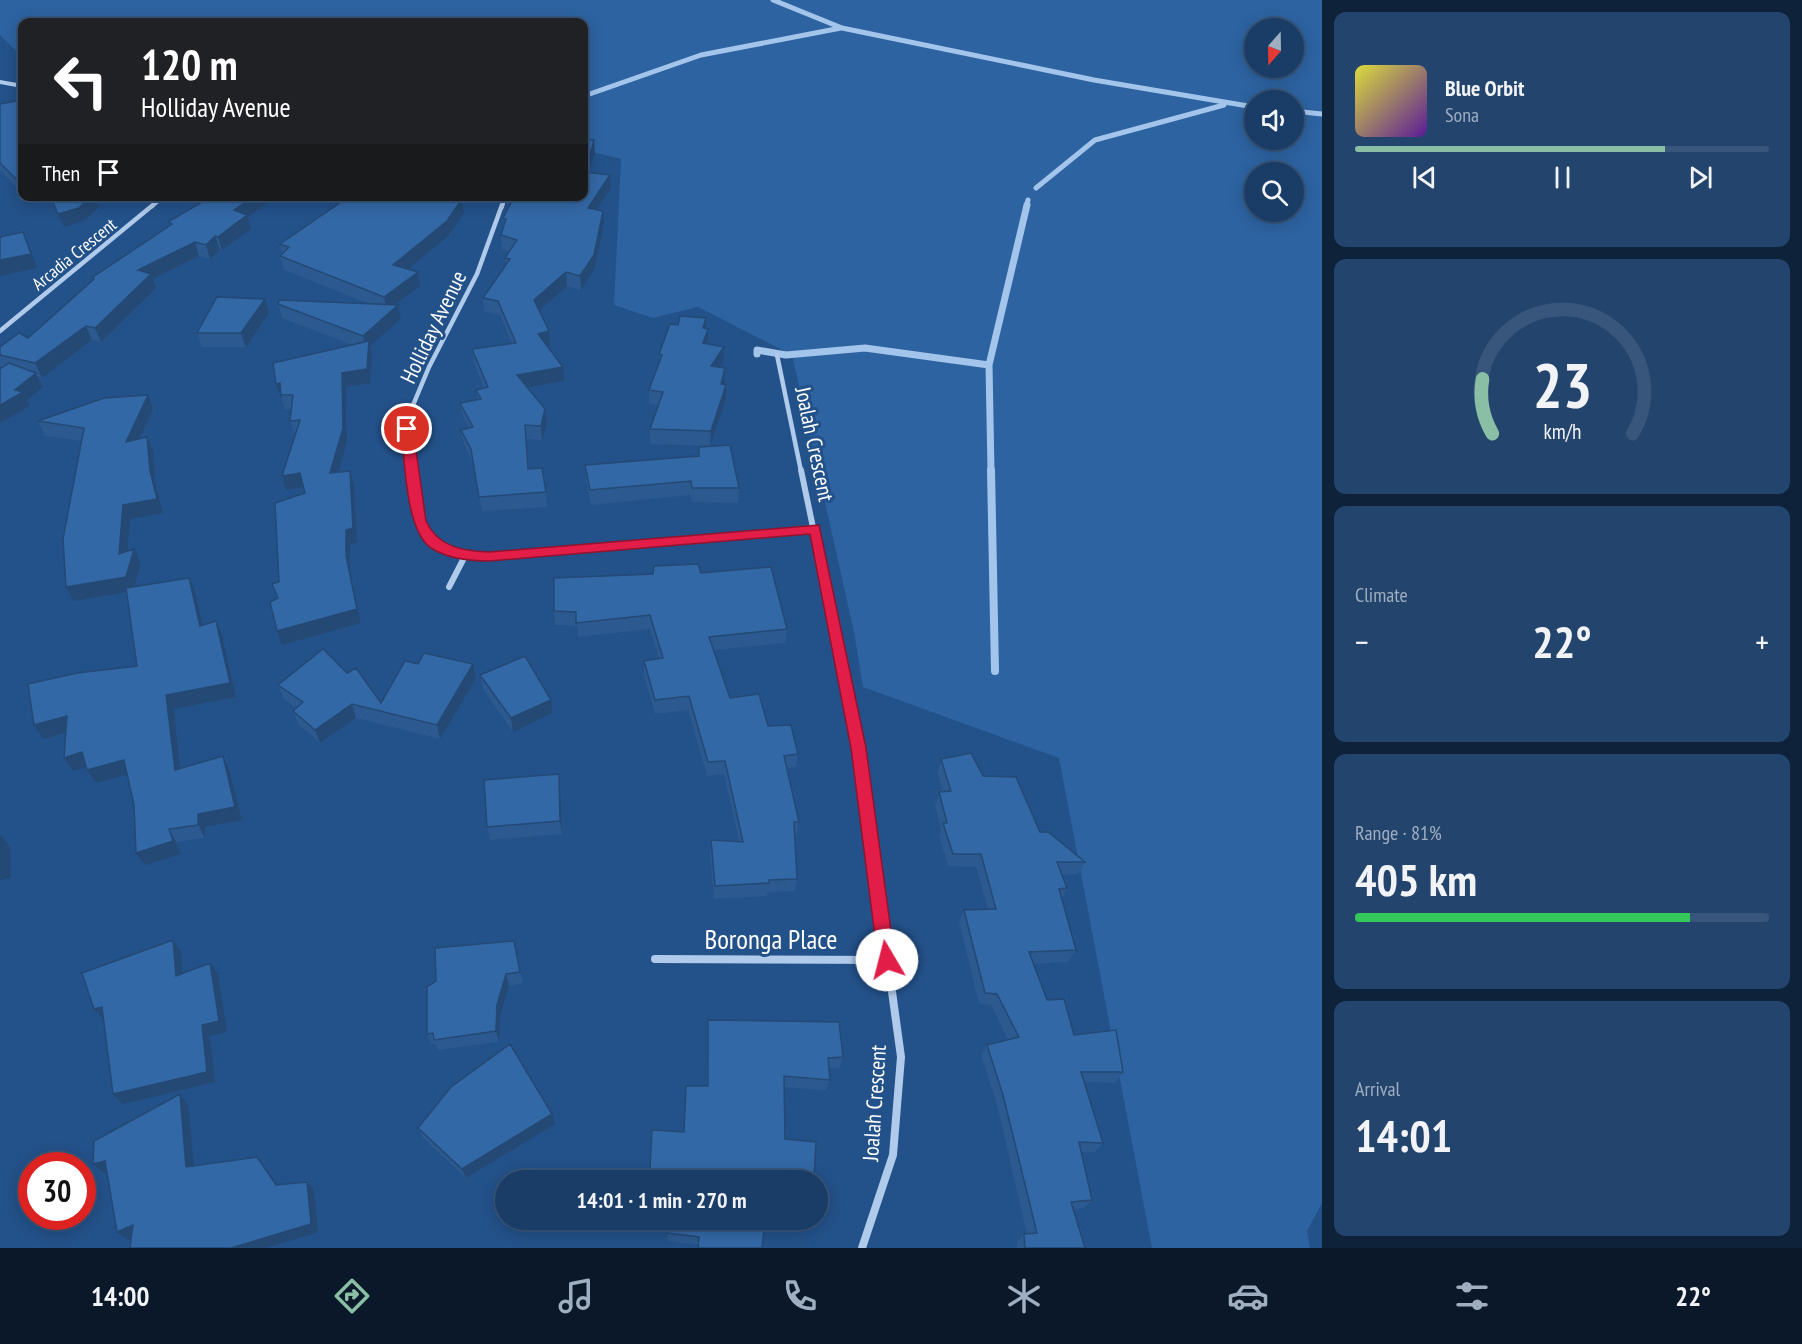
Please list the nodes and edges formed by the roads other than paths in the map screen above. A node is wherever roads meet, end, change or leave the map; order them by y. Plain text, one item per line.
1 (0, 82) edge
2 (18, 85) edge
3 (158, 201) edge
4 (503, 201) edge
5 (0, 331) edge
6 (777, 355) dead end
7 (815, 529) junction
8 (465, 556) junction
9 (448, 587) dead end
10 (655, 959) dead end
11 (887, 960) junction
12 (862, 1248) edge

1 - 2 street
3 - 5 street, Arcadia Crescent
4 - 8 street, Holliday Avenue
6 - 7 street, Joalah Crescent
7 - 8 street, Holliday Avenue
7 - 11 street, Joalah Crescent
8 - 9 street
10 - 11 street, Boronga Place
11 - 12 street, Joalah Crescent

